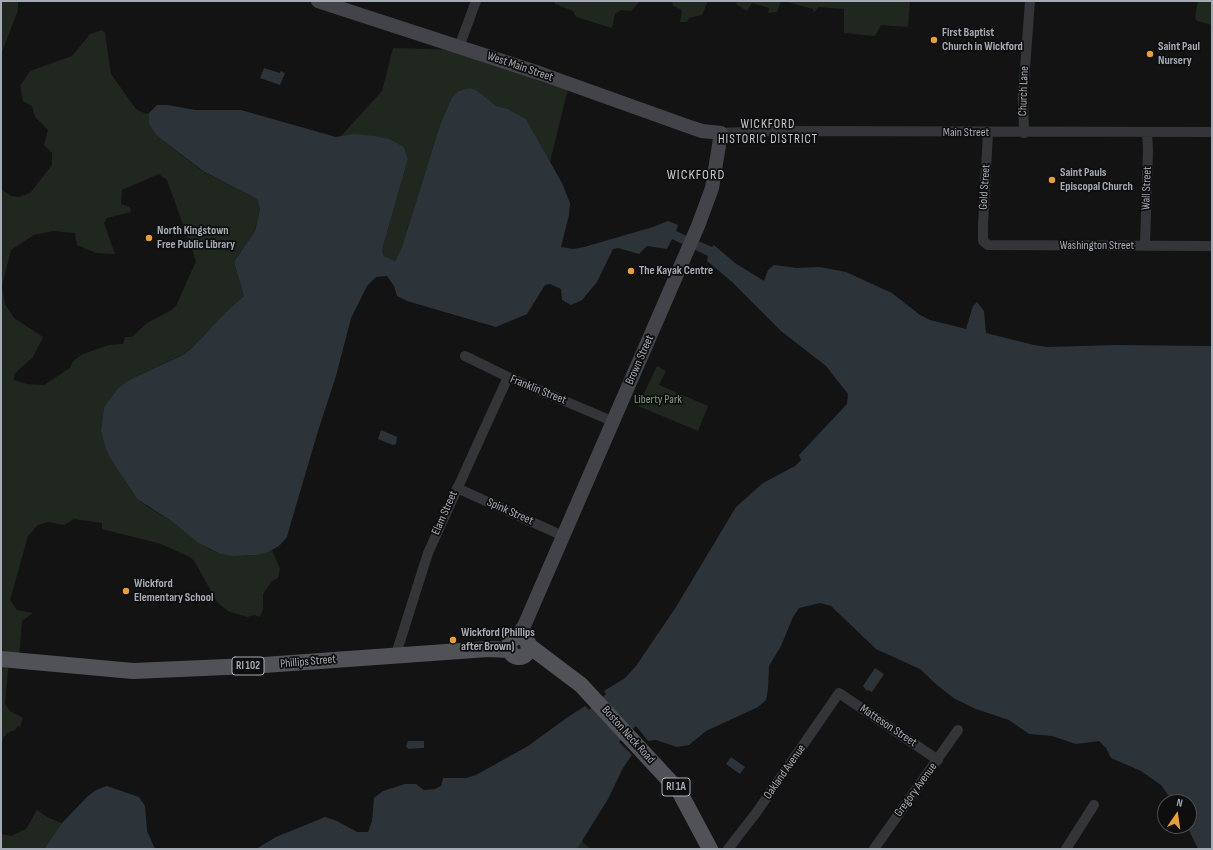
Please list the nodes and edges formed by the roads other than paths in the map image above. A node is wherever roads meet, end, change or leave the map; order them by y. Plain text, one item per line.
1 (318, 1) edge
2 (476, 1) edge
3 (1030, 1) edge
4 (460, 46) junction
5 (1147, 132) junction
6 (1212, 132) edge
7 (721, 133) junction
8 (988, 133) junction
9 (1024, 133) junction
10 (983, 241) joint
11 (1145, 245) junction
12 (1212, 246) edge
13 (465, 356) dead end
14 (508, 377) junction
15 (612, 421) junction
16 (457, 488) junction
17 (563, 536) junction
18 (516, 643) junction
19 (396, 654) junction
20 (1, 659) edge
21 (839, 693) joint
22 (958, 730) dead end
23 (938, 760) junction
24 (1094, 805) dead end
25 (710, 849) edge
26 (728, 849) edge
27 (874, 849) edge
28 (1066, 849) edge

1 - 4 main road, West Main Street
2 - 4 street
3 - 9 street, Church Lane
4 - 7 main road, West Main Street
5 - 6 street, Main Street
5 - 9 street, Main Street
5 - 11 street, Wall Street
7 - 8 street, Main Street
7 - 15 main road, Brown Street
8 - 9 street, Main Street
8 - 10 street, Gold Street
10 - 11 street, Washington Street
11 - 12 street, Washington Street
13 - 14 street, Franklin Street
14 - 15 street, Franklin Street
14 - 16 street, Elam Street
15 - 17 main road, Brown Street
16 - 17 street, Spink Street
16 - 19 street, Elam Street
17 - 18 main road, Brown Street
18 - 19 main road, Phillips Street / RI 102
18 - 25 main road, Boston Neck Road / RI 1A
19 - 20 main road, Phillips Street / RI 102
21 - 23 street, Matteson Street
21 - 26 street, Oakland Avenue
22 - 23 street, Gregory Avenue
23 - 27 street, Gregory Avenue
24 - 28 street

